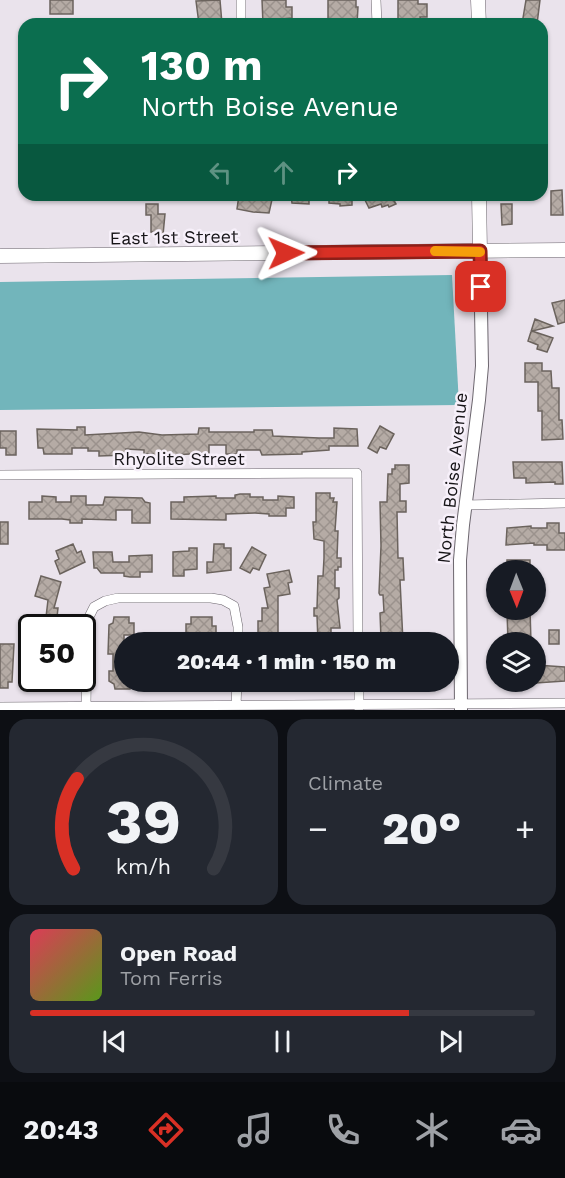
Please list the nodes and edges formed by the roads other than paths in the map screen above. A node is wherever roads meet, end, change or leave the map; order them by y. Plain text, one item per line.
1 (241, 0) edge
2 (376, 0) edge
3 (478, 0) edge
4 (241, 18) edge
5 (377, 18) edge
6 (479, 18) edge
7 (480, 201) edge
8 (565, 250) edge
9 (480, 251) junction
10 (0, 256) edge
11 (0, 475) edge
12 (565, 503) edge
13 (465, 505) junction
14 (238, 632) edge
15 (358, 632) edge
16 (237, 692) edge
17 (359, 692) edge
18 (565, 703) edge
19 (236, 706) junction
20 (0, 707) edge
21 (86, 707) junction
22 (461, 707) edge
23 (161, 708) edge
24 (359, 708) edge

1 - 4 street
2 - 5 street
3 - 6 main road
7 - 9 main road
8 - 9 main road, East 1st Street
9 - 10 main road, East 1st Street
9 - 13 street, North Boise Avenue
11 - 15 street, Rhyolite Street
12 - 13 street
13 - 22 street, North Boise Avenue
14 - 21 street
16 - 19 street
17 - 24 street
18 - 22 street
19 - 23 street
19 - 24 street
20 - 21 street
21 - 23 street
22 - 24 street

